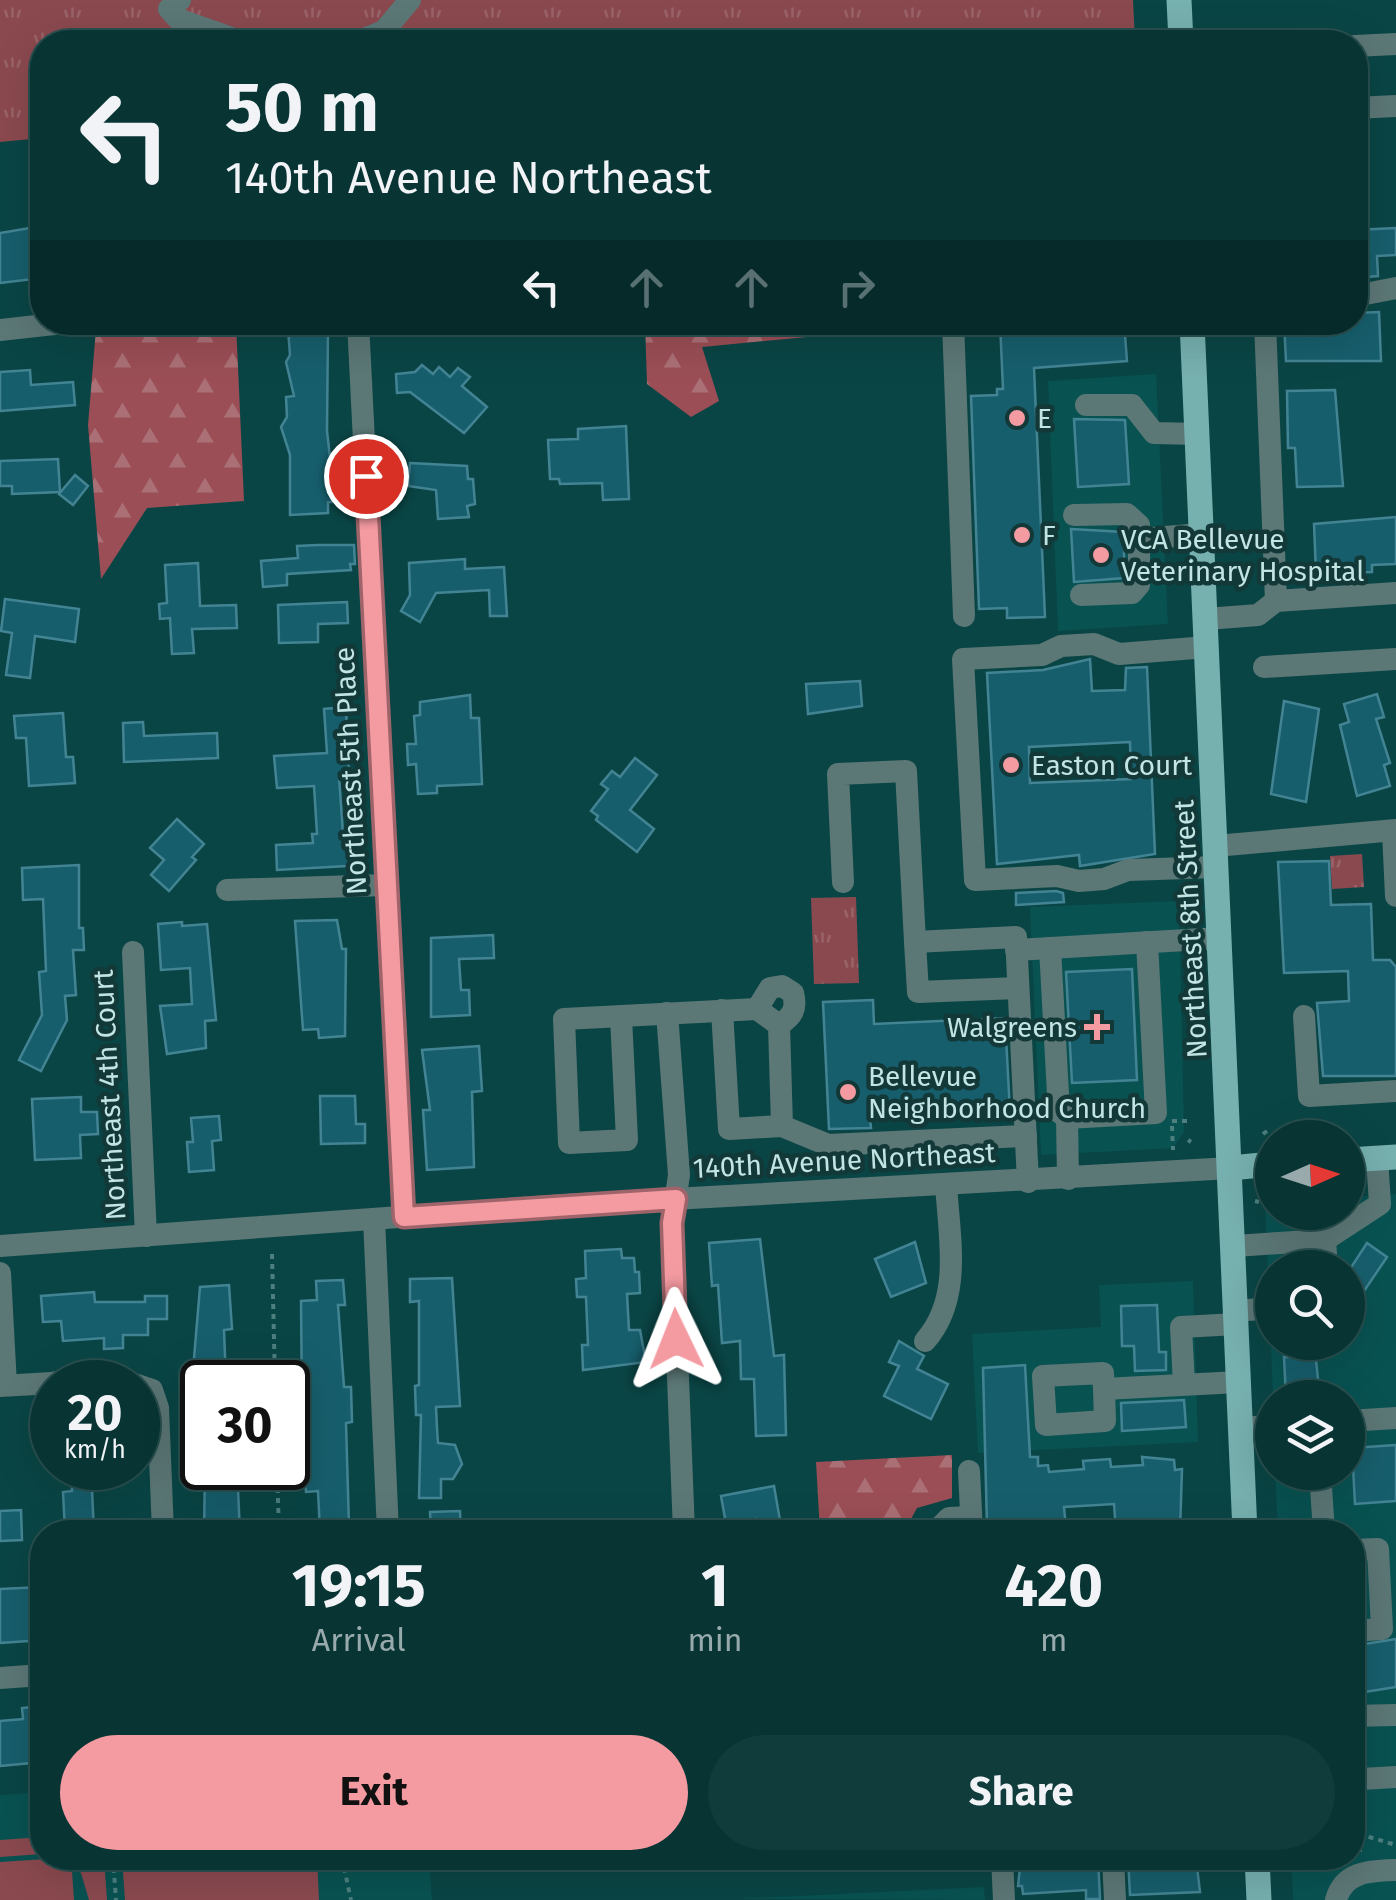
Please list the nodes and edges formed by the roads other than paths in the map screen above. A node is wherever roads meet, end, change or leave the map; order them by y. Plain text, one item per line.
1 (180, 0) edge
2 (410, 0) edge
3 (1179, 0) edge
4 (209, 30) edge
5 (385, 30) edge
6 (1180, 30) edge
7 (1396, 44) edge
8 (1368, 45) edge
9 (1396, 106) edge
10 (1368, 107) edge
11 (1396, 288) edge
12 (1368, 293) edge
13 (30, 327) edge
14 (0, 330) edge
15 (359, 335) edge
16 (953, 335) edge
17 (1193, 335) edge
18 (1265, 335) edge
19 (1086, 405) dead end
20 (1197, 434) junction
21 (1074, 515) dead end
22 (1202, 534) junction
23 (1140, 539) junction
24 (1396, 593) edge
25 (1081, 595) dead end
26 (1276, 601) junction
27 (964, 616) dead end
28 (1206, 619) junction
29 (1207, 648) junction
30 (1396, 659) edge
31 (1264, 668) dead end
32 (1394, 831) edge
33 (1216, 857) junction
34 (843, 882) dead end
35 (386, 885) junction
36 (227, 890) dead end
37 (1396, 896) edge
38 (1220, 938) junction
39 (915, 942) junction
40 (1147, 942) junction
41 (1050, 948) junction
42 (1016, 950) junction
43 (133, 952) dead end
44 (1018, 988) junction
45 (757, 1009) junction
46 (722, 1010) junction
47 (667, 1013) junction
48 (621, 1016) junction
49 (1304, 1016) dead end
50 (779, 1025) junction
51 (1396, 1091) edge
52 (1067, 1118) junction
53 (782, 1126) junction
54 (1026, 1136) junction
55 (1386, 1158) edge
56 (1255, 1166) edge
57 (1231, 1168) junction
58 (1068, 1179) junction
59 (1028, 1182) junction
60 (946, 1184) junction
61 (676, 1199) junction
62 (404, 1217) junction
63 (374, 1220) junction
64 (1324, 1230) edge
65 (146, 1236) junction
66 (1325, 1240) junction
67 (0, 1246) edge
68 (1234, 1246) junction
69 (1325, 1250) edge
70 (0, 1272) edge
71 (1255, 1313) edge
72 (1237, 1318) junction
73 (925, 1340) dead end
74 (1239, 1382) junction
75 (30, 1384) edge
76 (1184, 1384) junction
77 (3, 1386) edge
78 (1104, 1389) dead end
79 (1396, 1418) edge
80 (1365, 1420) edge
81 (1255, 1427) edge
82 (1241, 1428) junction
83 (968, 1471) dead end
84 (160, 1482) edge
85 (1321, 1490) edge
86 (162, 1520) edge
87 (387, 1520) edge
88 (684, 1520) edge
89 (972, 1520) edge
90 (1245, 1520) edge
91 (1323, 1520) edge
92 (1365, 1550) edge
93 (1365, 1630) edge
94 (30, 1676) edge
95 (0, 1678) edge
96 (1396, 1715) edge
97 (1365, 1716) edge
98 (1396, 1778) edge
99 (1365, 1779) edge
100 (1003, 1870) edge
101 (1114, 1870) edge
102 (1257, 1870) edge
103 (1396, 1870) edge
104 (1004, 1900) edge
105 (1115, 1900) edge
106 (1258, 1900) edge
107 (1336, 1900) edge

1 - 4 street
2 - 5 street
3 - 6 main road
7 - 8 street
9 - 10 street
11 - 12 street
13 - 14 street
15 - 35 street, Northeast 5th Place
16 - 27 street
17 - 20 main road, Northeast 8th Street
18 - 26 street
19 - 20 street
20 - 22 main road, Northeast 8th Street
21 - 23 street
22 - 23 street
22 - 28 main road, Northeast 8th Street
23 - 25 street
24 - 26 street
26 - 28 street
28 - 29 main road, Northeast 8th Street
29 - 33 main road, Northeast 8th Street
29 - 33 street
30 - 31 street
32 - 33 street
32 - 37 street
33 - 38 main road, Northeast 8th Street
34 - 39 street
35 - 36 street
35 - 62 street, Northeast 5th Place
38 - 40 street
38 - 57 main road, Northeast 8th Street
39 - 42 street
39 - 44 street
40 - 41 street
40 - 52 street
41 - 42 street
41 - 52 street
42 - 44 street
43 - 65 street, Northeast 4th Court
44 - 54 street
45 - 46 street
45 - 50 street
45 - 50 street
46 - 47 street
46 - 53 street
47 - 48 street
47 - 61 street
48 - 48 street
49 - 51 street
50 - 53 street
52 - 58 street
53 - 54 street
54 - 59 street
55 - 66 street
56 - 57 main road, 140th Avenue Northeast
57 - 58 street, 140th Avenue Northeast
57 - 68 main road, Northeast 8th Street
58 - 59 street, 140th Avenue Northeast
59 - 60 street, 140th Avenue Northeast
60 - 61 street, 140th Avenue Northeast
60 - 73 street
61 - 62 street, 140th Avenue Northeast
61 - 88 street
62 - 63 street, 140th Avenue Northeast
63 - 65 street, 140th Avenue Northeast
63 - 87 street
64 - 66 street
65 - 67 street, 140th Avenue Northeast
66 - 68 street
66 - 69 street
68 - 72 main road, Northeast 8th Street
70 - 77 street
71 - 72 street
72 - 74 main road, Northeast 8th Street
72 - 76 street
74 - 76 street
74 - 82 main road, Northeast 8th Street
75 - 77 street
76 - 78 street
79 - 80 street
81 - 82 street
82 - 90 main road, Northeast 8th Street
83 - 89 street
84 - 86 street
85 - 91 street
92 - 93 street
94 - 95 street
96 - 97 street
98 - 99 street
100 - 104 street
101 - 105 street
102 - 106 main road
103 - 107 street

